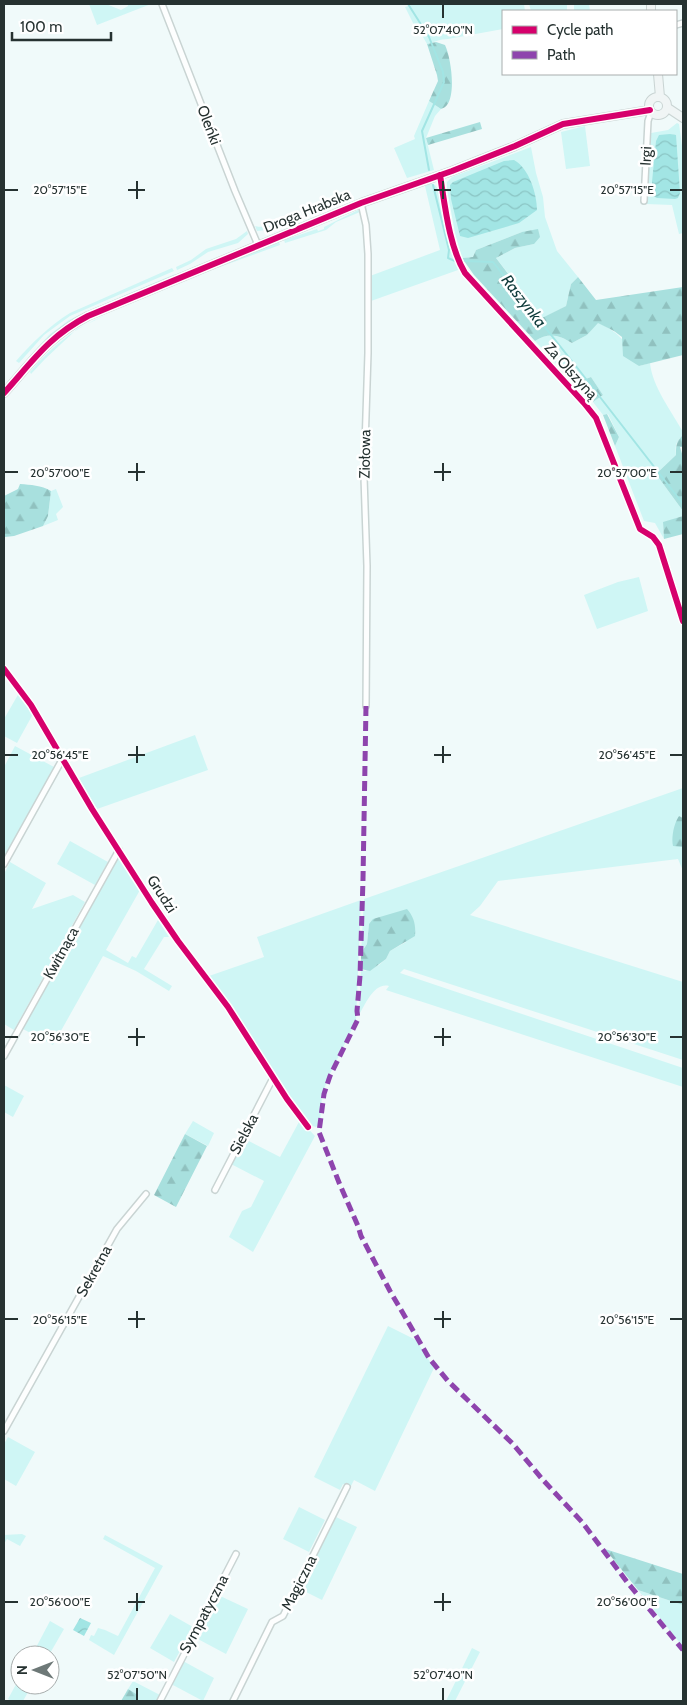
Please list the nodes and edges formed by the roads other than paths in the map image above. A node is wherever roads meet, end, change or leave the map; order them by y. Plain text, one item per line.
1 (162, 4) edge
2 (658, 75) edge
3 (660, 97) junction
4 (668, 108) junction
5 (650, 111) junction
6 (683, 118) edge
7 (440, 175) junction
8 (644, 200) dead end
9 (361, 203) junction
10 (258, 245) junction
11 (4, 393) edge
12 (683, 621) edge
13 (4, 669) edge
14 (366, 706) dead end
15 (63, 758) junction
16 (118, 850) junction
17 (4, 864) edge
18 (4, 1056) edge
19 (273, 1078) junction
20 (308, 1127) dead end
21 (215, 1190) dead end
22 (146, 1194) dead end
23 (4, 1431) edge
24 (347, 1487) dead end
25 (236, 1554) dead end
26 (160, 1701) edge
27 (233, 1701) edge

1 - 10 street, Oleńki
2 - 3 street
3 - 4 street
3 - 5 street
4 - 5 street
4 - 6 street
5 - 7 street, Droga Hrabska
5 - 8 street, Irgi
7 - 9 street, Droga Hrabska
7 - 12 street, Za Olszyną
9 - 10 street, Droga Hrabska
9 - 14 street, Ziołowa
10 - 11 street, Droga Hrabska
13 - 15 street, Grudzi
15 - 16 street, Grudzi
15 - 17 street
16 - 18 street, Kwitnąca
16 - 19 street, Grudzi
19 - 20 street, Grudzi
19 - 21 street, Sielska
22 - 23 street, Sekretna
24 - 27 street, Magiczna
25 - 26 street, Sympatyczna

